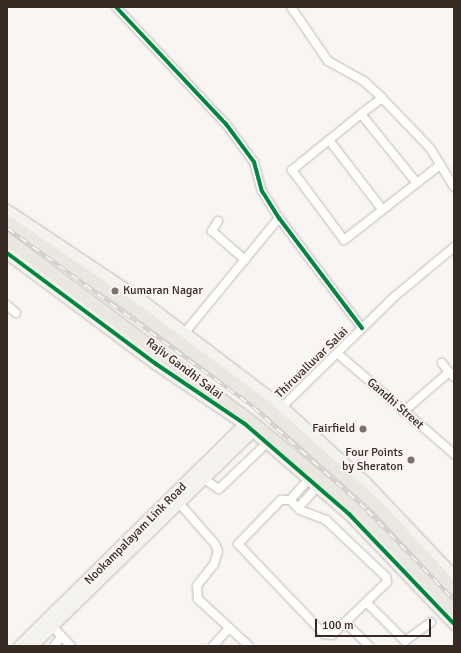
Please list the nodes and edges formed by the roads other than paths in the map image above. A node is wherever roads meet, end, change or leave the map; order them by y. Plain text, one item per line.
1 (116, 7) edge
2 (290, 7) edge
3 (382, 98) junction
4 (362, 114) junction
5 (329, 140) junction
6 (440, 165) junction
7 (416, 182) junction
8 (454, 187) edge
9 (382, 209) junction
10 (7, 210) edge
11 (279, 218) junction
12 (218, 221) dead end
13 (8, 225) edge
14 (7, 239) edge
15 (454, 247) edge
16 (7, 253) edge
17 (245, 260) junction
18 (7, 305) edge
19 (16, 313) dead end
20 (362, 328) junction
21 (181, 338) junction
22 (337, 353) junction
23 (442, 363) dead end
24 (452, 374) edge
25 (278, 411) junction
26 (402, 412) junction
27 (251, 425) junction
28 (267, 443) junction
29 (454, 454) edge
30 (204, 479) junction
31 (313, 483) junction
32 (290, 500) junction
33 (179, 503) junction
34 (299, 507) junction
35 (454, 576) edge
36 (454, 589) edge
37 (367, 602) junction
38 (454, 610) edge
39 (346, 622) junction
40 (431, 622) dead end
41 (454, 624) edge
42 (53, 627) junction
43 (229, 628) junction
44 (61, 637) junction
45 (402, 644) edge
46 (19, 646) edge
47 (31, 646) edge
48 (54, 646) edge
49 (71, 646) edge
50 (213, 646) edge
51 (249, 646) edge
52 (369, 646) edge

1 - 11 street
2 - 3 street
3 - 4 street
3 - 6 street
4 - 5 street
4 - 7 street
5 - 9 street
5 - 9 street
6 - 7 street
6 - 8 street
7 - 9 street
10 - 21 street
11 - 17 street
11 - 20 street
12 - 17 street
13 - 21 main road, Rajiv Gandhi Salai
14 - 27 main road, Rajiv Gandhi Salai
15 - 20 street, Thiruvalluvar Salai
16 - 27 street
17 - 21 street
18 - 19 street
20 - 22 street, Thiruvalluvar Salai
21 - 25 main road, Rajiv Gandhi Salai
22 - 25 street, Thiruvalluvar Salai
22 - 26 street, Gandhi Street
23 - 24 street
24 - 26 street
25 - 35 street
25 - 36 main road, Rajiv Gandhi Salai
26 - 29 street, Gandhi Street
27 - 28 street
27 - 30 street, Nookampalayam Link Road
27 - 38 main road, Rajiv Gandhi Salai
27 - 46 street, Nookampalayam Link Road
28 - 30 street
28 - 31 street
30 - 33 street, Nookampalayam Link Road
31 - 32 street
31 - 34 street
31 - 41 street
32 - 34 street
32 - 39 street
33 - 42 street, Nookampalayam Link Road
33 - 43 street
34 - 37 street
37 - 39 street
37 - 45 street
39 - 52 street
40 - 45 street
42 - 44 street
42 - 47 street, Nookampalayam Link Road
43 - 50 street
43 - 51 street
44 - 48 street
44 - 49 street

